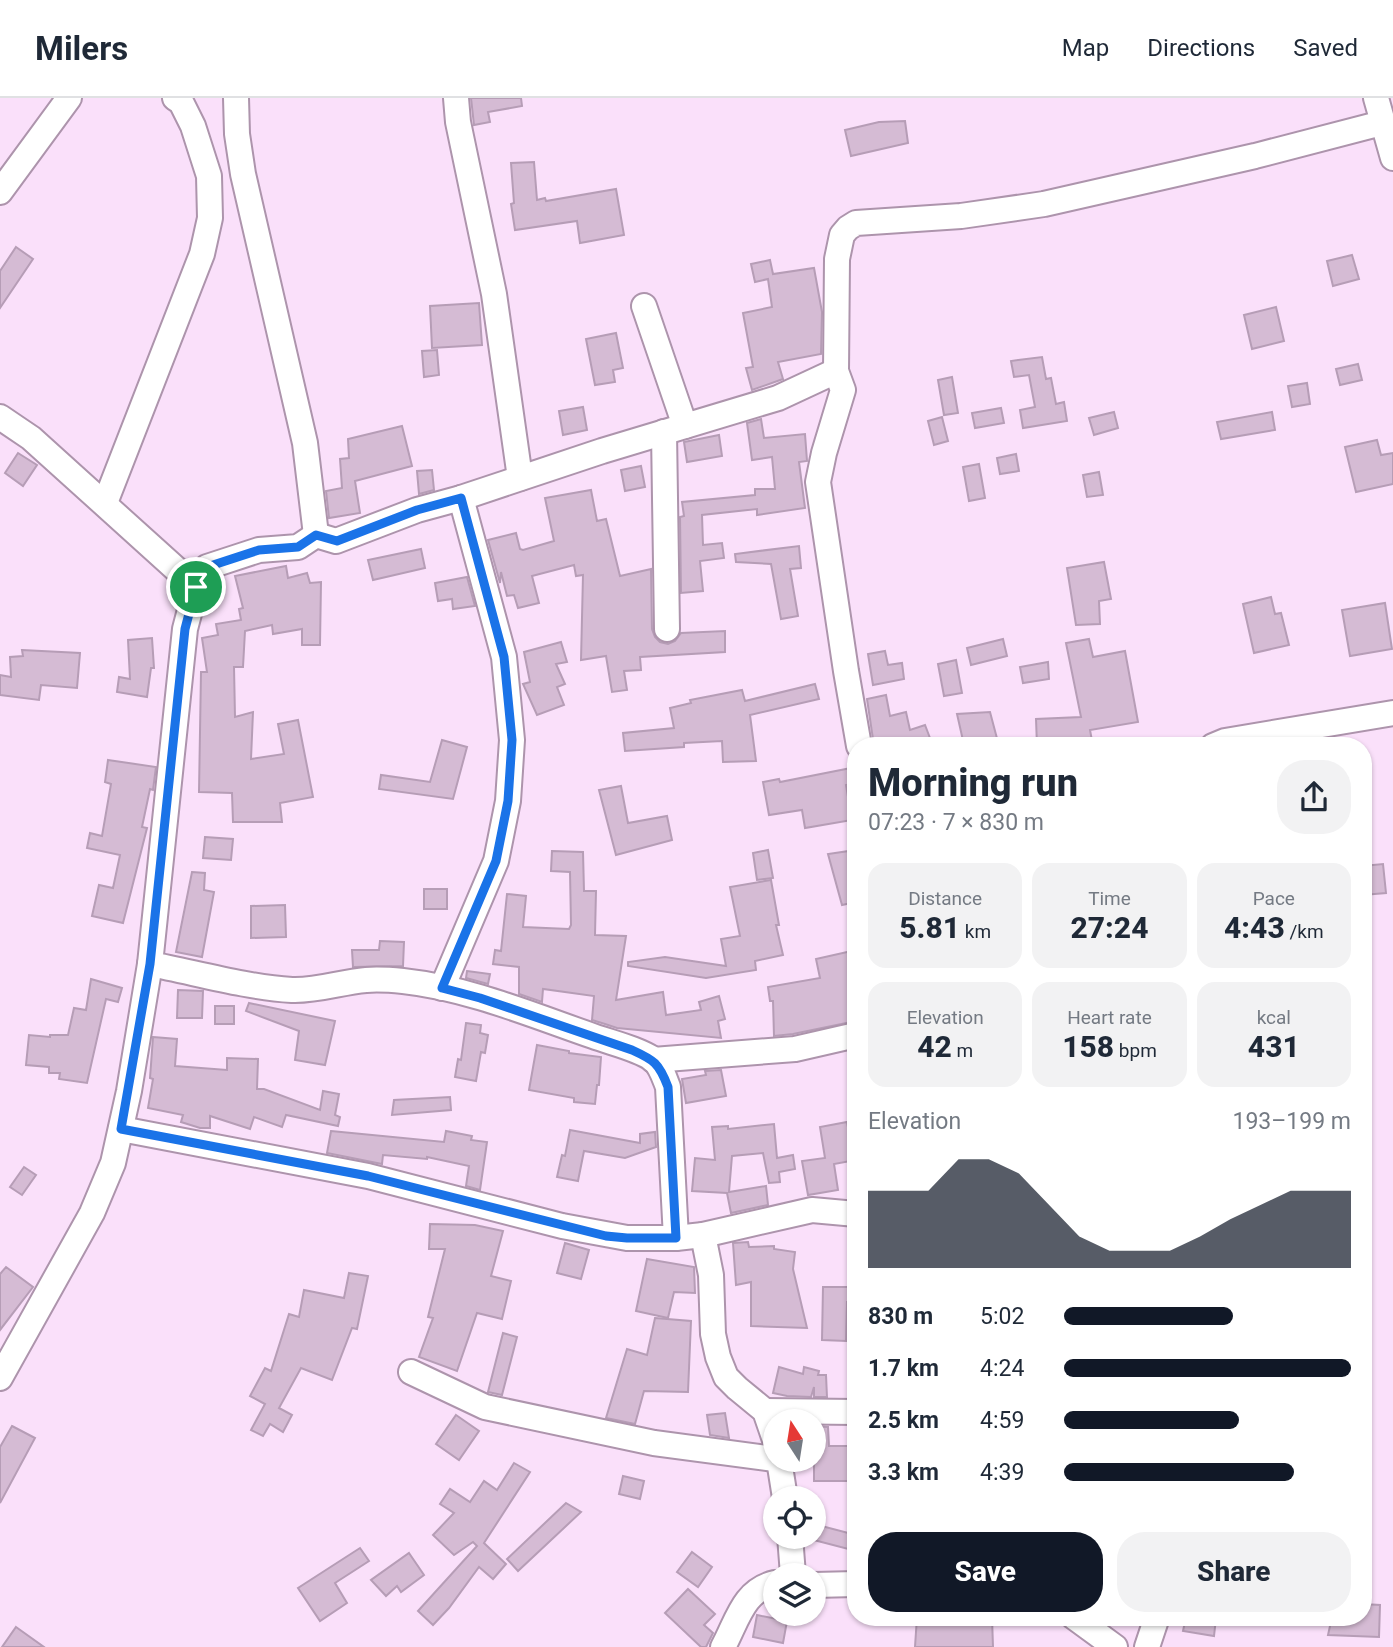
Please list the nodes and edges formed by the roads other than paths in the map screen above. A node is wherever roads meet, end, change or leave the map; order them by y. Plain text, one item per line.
1 (69, 98) edge
2 (175, 98) edge
3 (236, 98) edge
4 (456, 98) edge
5 (1376, 98) edge
6 (1382, 123) junction
7 (1393, 158) edge
8 (0, 192) edge
9 (645, 306) dead end
10 (836, 370) junction
11 (0, 417) edge
12 (675, 429) junction
13 (520, 478) junction
14 (461, 498) junction
15 (105, 503) junction
16 (316, 535) junction
17 (196, 587) junction
18 (667, 629) dead end
19 (1393, 713) edge
20 (857, 737) edge
21 (1249, 737) edge
22 (150, 964) junction
23 (442, 988) junction
24 (847, 1037) edge
25 (653, 1060) junction
26 (121, 1129) junction
27 (847, 1213) edge
28 (703, 1235) junction
29 (676, 1238) junction
30 (411, 1372) dead end
31 (0, 1378) edge
32 (764, 1409) edge
33 (826, 1411) edge
34 (847, 1412) edge
35 (763, 1458) edge
36 (847, 1584) edge
37 (826, 1585) edge
38 (763, 1586) edge
39 (1086, 1626) edge
40 (1154, 1626) edge
41 (723, 1647) edge
42 (1115, 1647) edge
43 (1147, 1647) edge

1 - 8 street
2 - 15 street
3 - 16 street
4 - 13 street
5 - 6 street
6 - 7 street
6 - 10 street
9 - 12 street
10 - 12 street
10 - 20 street
11 - 15 street
12 - 13 street
12 - 18 street
13 - 14 street
14 - 16 street
14 - 23 street
15 - 17 street
16 - 17 street
17 - 22 street
19 - 21 street
22 - 23 street
22 - 26 street
23 - 25 street
24 - 25 street
25 - 29 street
26 - 29 street
26 - 31 street
27 - 28 street
28 - 29 street
28 - 32 street
30 - 35 street
33 - 34 street
36 - 37 street
38 - 41 street
39 - 42 street
40 - 43 street

